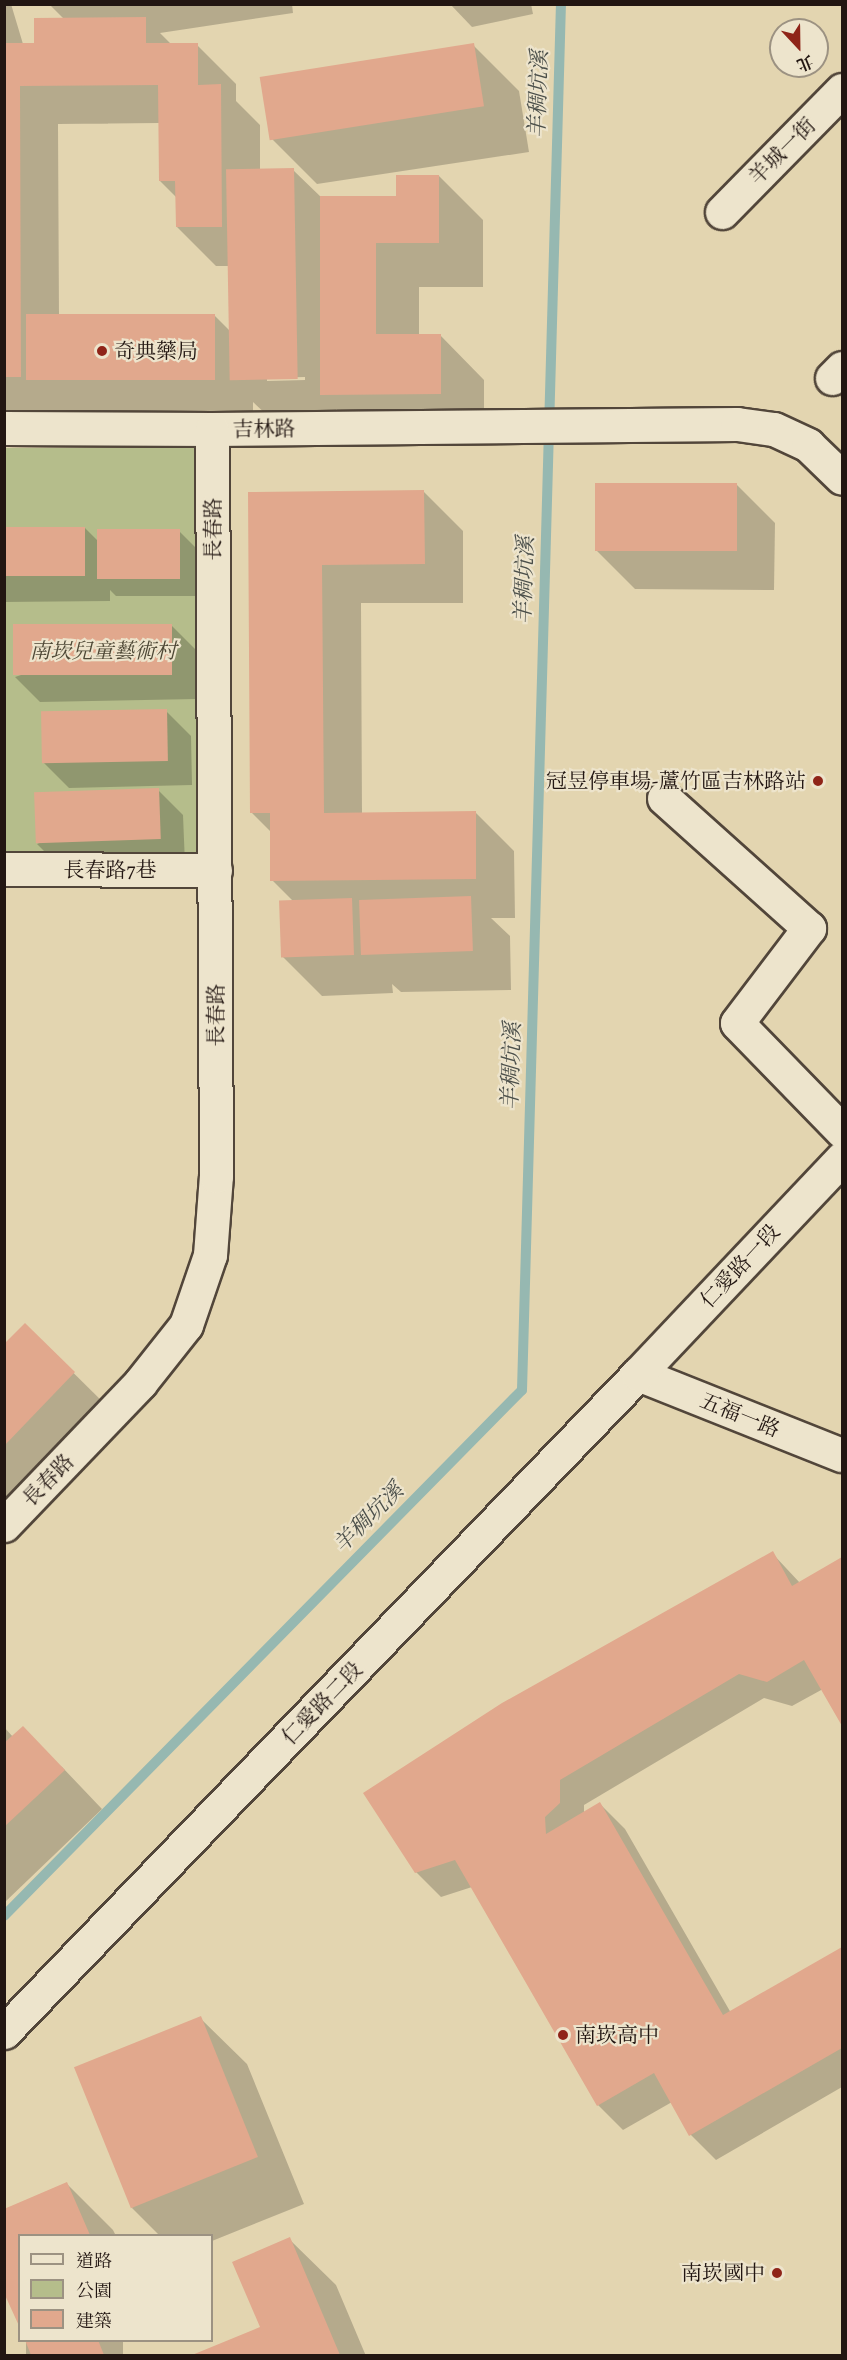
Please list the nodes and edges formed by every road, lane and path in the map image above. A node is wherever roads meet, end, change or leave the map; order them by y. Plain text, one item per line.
1 (843, 90) edge
2 (723, 212) dead end
3 (4, 428) edge
4 (212, 429) junction
5 (843, 478) edge
6 (664, 798) dead end
7 (4, 869) edge
8 (215, 870) junction
9 (843, 1131) edge
10 (843, 1158) edge
11 (638, 1374) junction
12 (843, 1455) edge
13 (4, 1525) edge
14 (4, 2032) edge

1 - 2 street, 羊城一街
3 - 4 street, 吉林路
4 - 5 street, 吉林路
4 - 8 street, 長春路
6 - 9 street
7 - 8 street, 長春路7巷
8 - 13 street, 長春路
10 - 11 street, 仁愛路一段
11 - 12 street, 五福一路
11 - 14 street, 仁愛路二段

